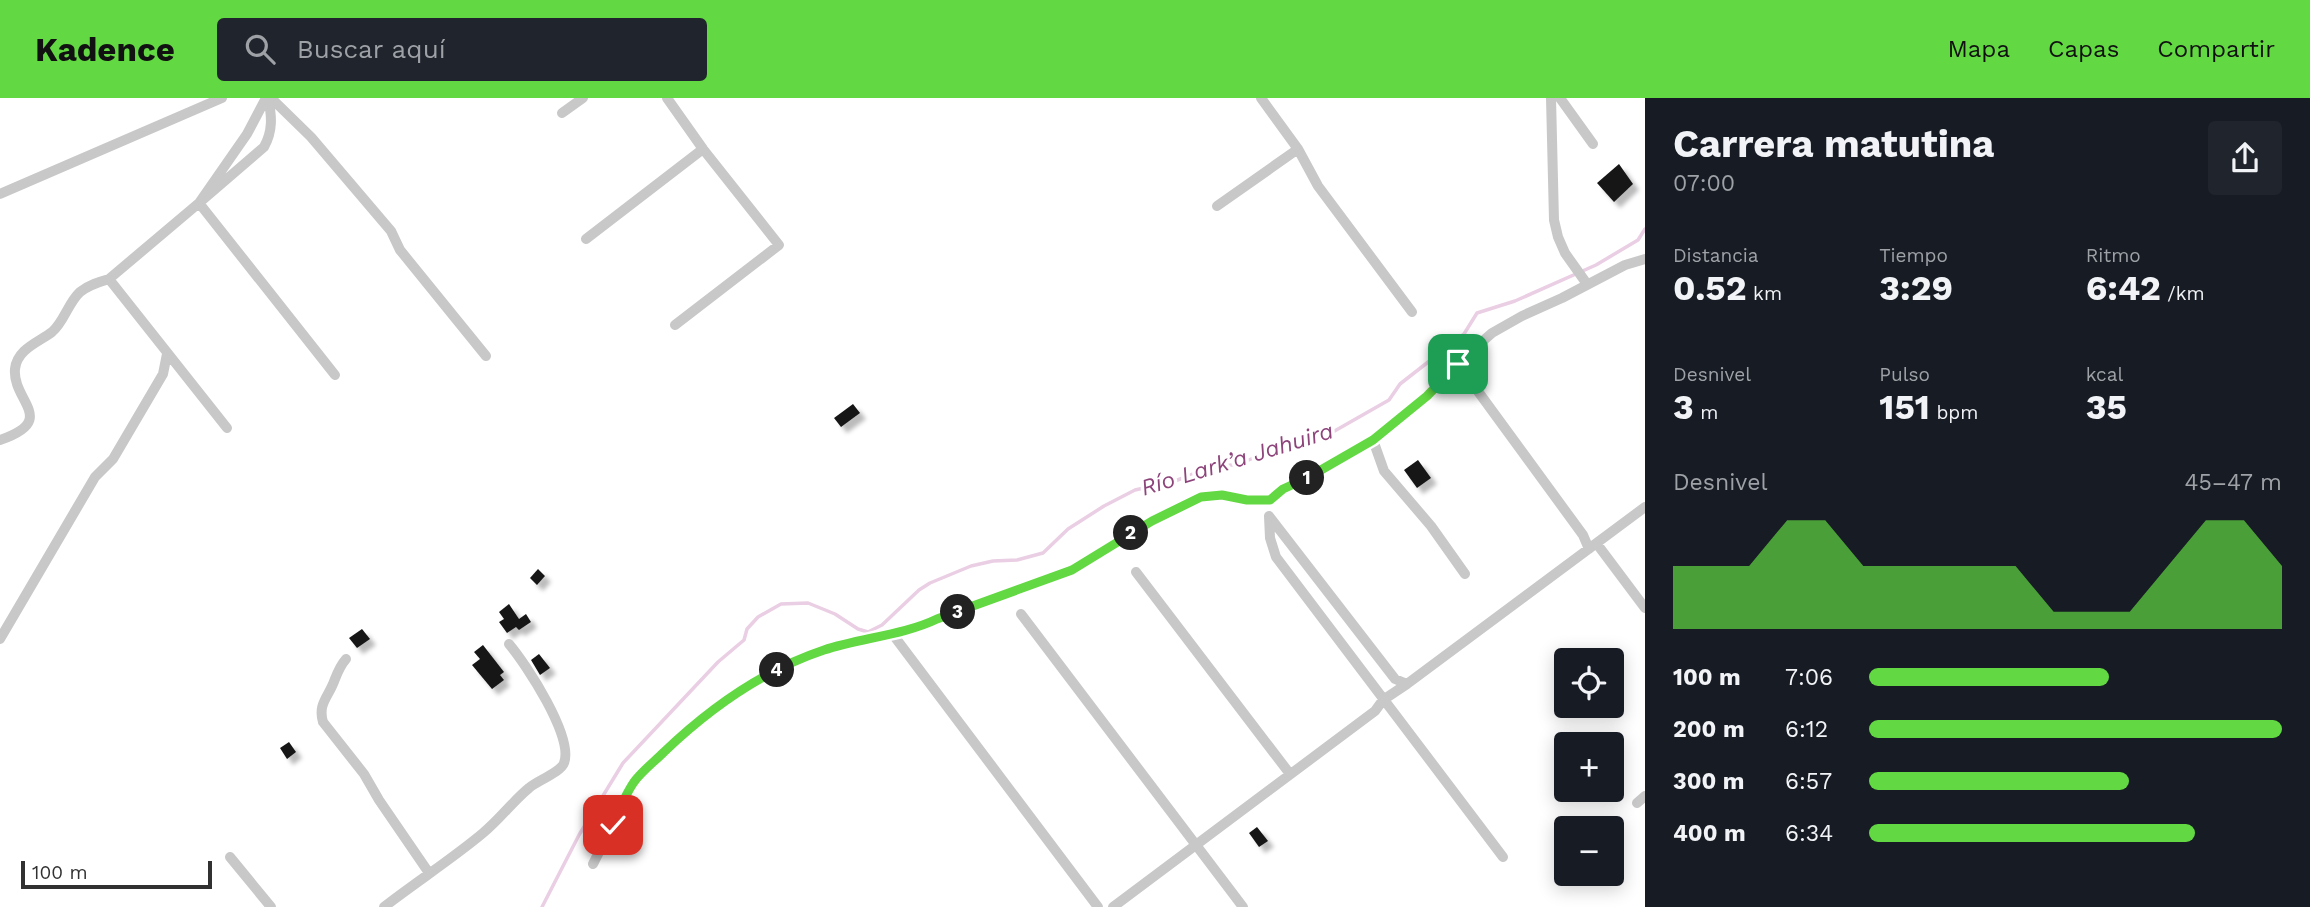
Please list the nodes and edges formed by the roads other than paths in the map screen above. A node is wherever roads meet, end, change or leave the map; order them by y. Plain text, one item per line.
1 (222, 98) edge
2 (269, 98) edge
3 (583, 98) edge
4 (667, 98) edge
5 (1261, 98) edge
6 (1551, 98) edge
7 (1560, 98) edge
8 (562, 113) dead end
9 (1593, 144) dead end
10 (703, 149) junction
11 (1298, 149) junction
12 (0, 194) edge
13 (199, 203) junction
14 (1217, 206) dead end
15 (586, 239) dead end
16 (1645, 259) edge
17 (109, 279) junction
18 (1586, 280) junction
19 (1412, 313) dead end
20 (675, 325) dead end
21 (167, 354) junction
22 (486, 356) dead end
23 (1458, 364) junction
24 (335, 375) dead end
25 (228, 428) dead end
26 (0, 440) edge
27 (1373, 440) junction
28 (1270, 500) junction
29 (1645, 508) edge
30 (1269, 516) junction
31 (1593, 547) junction
32 (1136, 572) dead end
33 (1465, 574) dead end
34 (1645, 608) edge
35 (1021, 614) dead end
36 (891, 632) junction
37 (0, 639) edge
38 (509, 644) dead end
39 (346, 659) dead end
40 (1406, 684) junction
41 (1384, 701) junction
42 (1290, 774) junction
43 (1196, 844) junction
44 (229, 857) dead end
45 (1503, 857) dead end
46 (593, 864) dead end
47 (429, 873) junction
48 (271, 907) edge
49 (384, 907) edge
50 (1098, 907) edge
51 (1113, 907) edge
52 (1243, 907) edge

1 - 12 street
2 - 13 street
2 - 13 street
2 - 22 street
3 - 8 street
4 - 10 street
5 - 11 street
6 - 18 street
7 - 9 street
10 - 15 street
10 - 20 street
11 - 14 street
11 - 19 street
13 - 17 street
13 - 24 street
16 - 18 street
17 - 21 street
17 - 26 street
18 - 23 street
21 - 25 street
21 - 37 street
23 - 27 street
23 - 31 street
27 - 28 street
27 - 33 street
28 - 30 street
28 - 36 street
29 - 31 street
30 - 40 street
30 - 41 street
31 - 34 street
31 - 40 street
32 - 42 street
35 - 43 street
36 - 46 street
36 - 50 street
38 - 47 street
39 - 47 street
40 - 41 street
41 - 42 street
41 - 45 street
42 - 43 street
43 - 51 street
43 - 52 street
44 - 48 street
47 - 49 street

